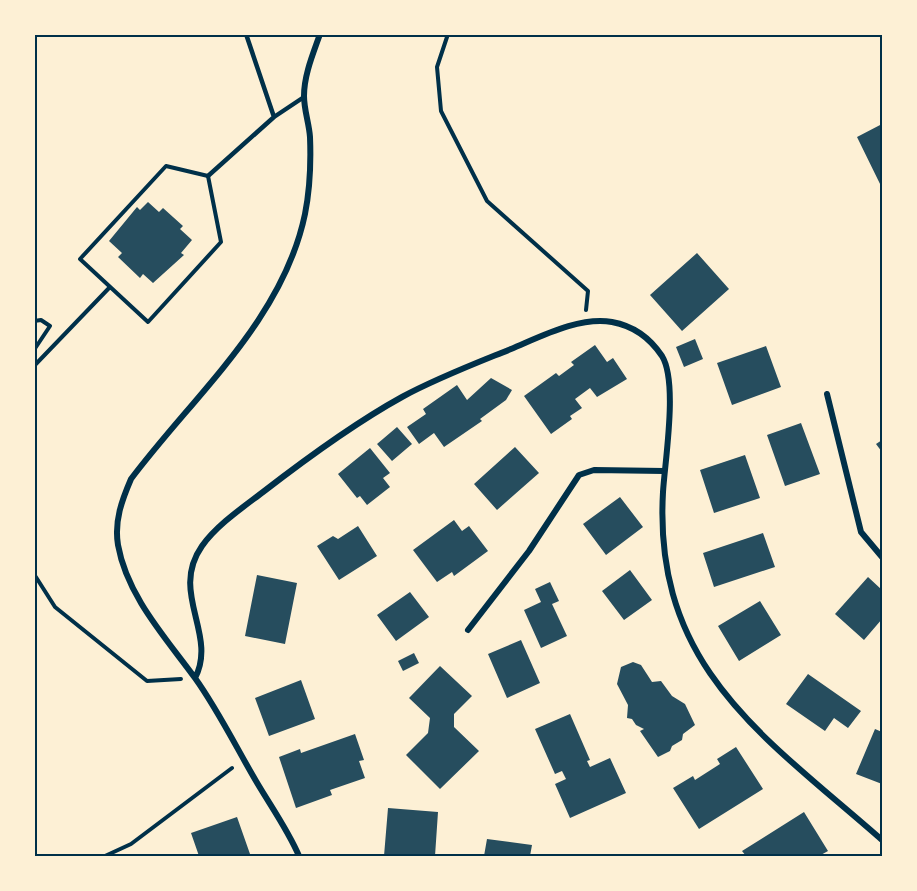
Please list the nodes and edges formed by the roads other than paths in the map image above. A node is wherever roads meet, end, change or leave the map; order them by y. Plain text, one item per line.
1 (246, 34) edge
2 (320, 34) edge
3 (304, 97) junction
4 (274, 117) junction
5 (208, 176) road end
6 (827, 394) dead end
7 (664, 471) junction
8 (882, 557) edge
9 (468, 630) dead end
10 (195, 678) junction
11 (882, 840) edge
12 (298, 856) edge

1 - 4 lane
2 - 3 street
3 - 4 lane
3 - 10 street
4 - 5 lane
6 - 8 street
7 - 9 street
7 - 10 street
7 - 11 street
10 - 12 street

